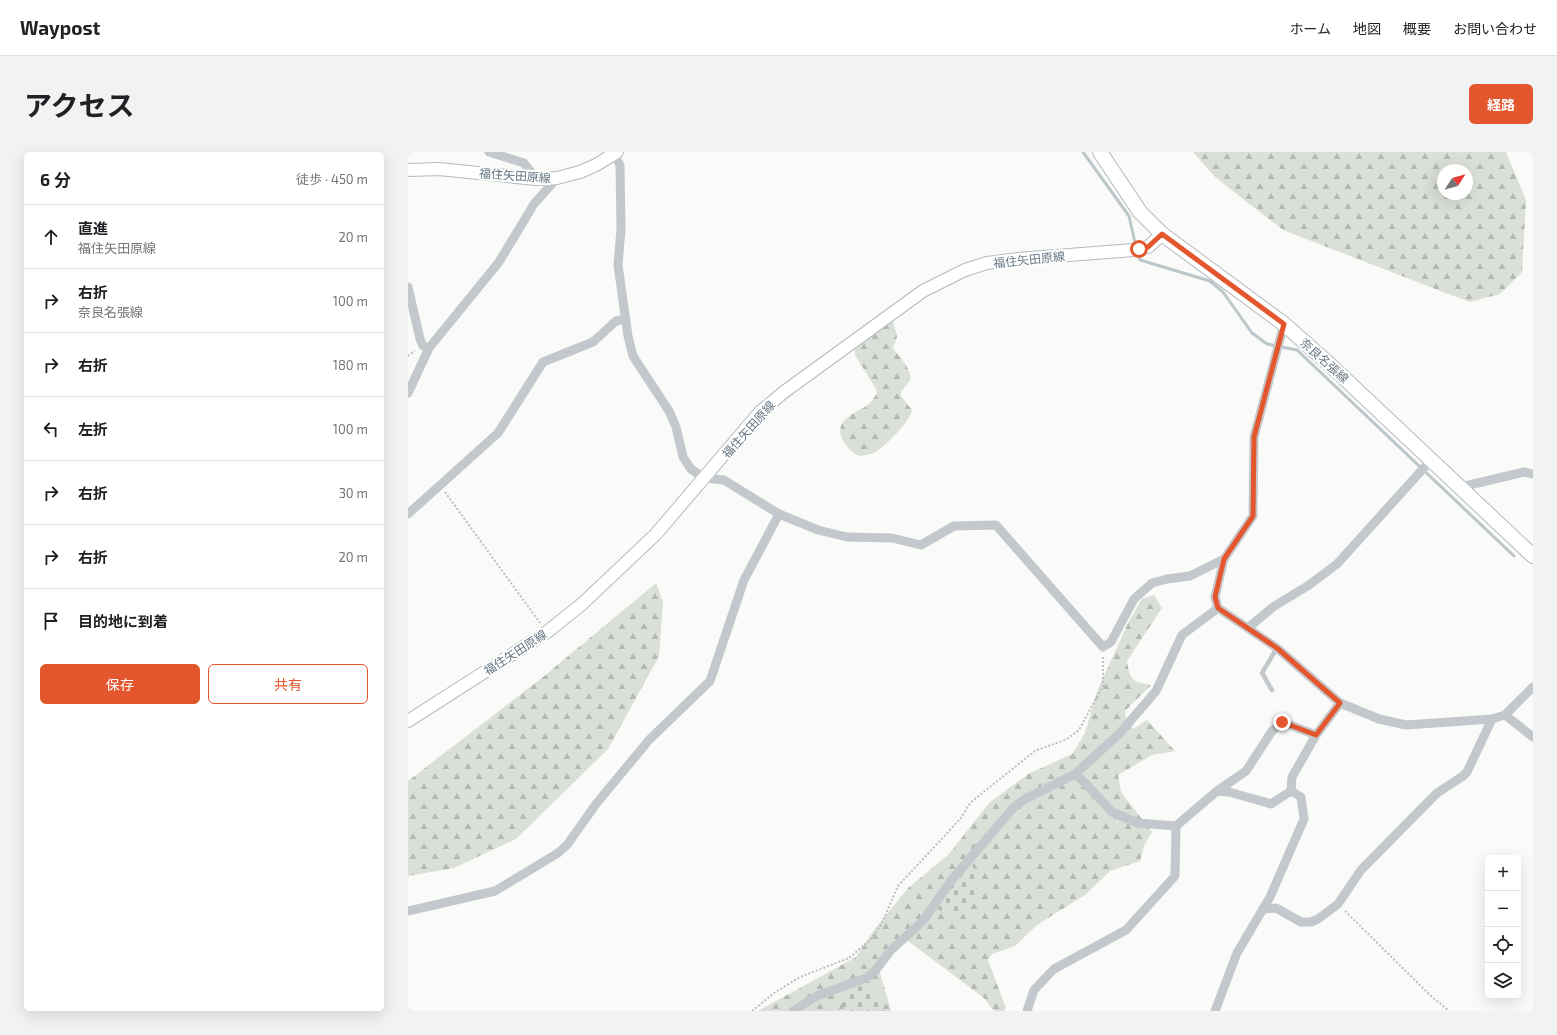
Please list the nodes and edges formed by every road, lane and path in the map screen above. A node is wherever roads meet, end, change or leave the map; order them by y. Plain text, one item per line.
1 (489, 152) edge
2 (1100, 152) edge
3 (616, 153) edge
4 (408, 170) edge
5 (557, 178) junction
6 (536, 179) junction
7 (1162, 234) junction
8 (408, 287) edge
9 (625, 319) junction
10 (1284, 324) junction
11 (429, 348) junction
12 (408, 393) edge
13 (1431, 460) junction
14 (1533, 474) edge
15 (704, 478) junction
16 (440, 485) junction
17 (1461, 487) junction
18 (408, 514) edge
19 (779, 514) junction
20 (1533, 556) edge
21 (1224, 559) junction
22 (1218, 608) junction
23 (1248, 628) junction
24 (547, 632) junction
25 (1103, 647) junction
26 (1277, 648) junction
27 (1533, 687) edge
28 (1272, 690) dead end
29 (1340, 703) junction
30 (1505, 715) junction
31 (1492, 719) junction
32 (408, 721) edge
33 (1316, 735) junction
34 (1533, 736) edge
35 (1074, 774) junction
36 (1217, 791) junction
37 (1291, 791) junction
38 (1176, 826) junction
39 (1338, 904) junction
40 (1263, 909) junction
41 (408, 911) edge
42 (752, 1011) edge
43 (793, 1011) edge
44 (1027, 1011) edge
45 (1215, 1011) edge
46 (1449, 1011) edge

1 - 6 street
2 - 7 main road, 奈良名張線
3 - 5 main road, 福住矢田原線
3 - 9 street
4 - 6 main road, 福住矢田原線
5 - 6 main road, 福住矢田原線
5 - 11 street
7 - 10 main road, 奈良名張線
7 - 15 main road, 福住矢田原線
8 - 11 street
9 - 15 street
9 - 16 street
10 - 13 main road, 奈良名張線
10 - 21 street
11 - 12 street
13 - 17 main road, 奈良名張線
13 - 23 street
14 - 17 street
15 - 19 street
15 - 24 main road, 福住矢田原線
16 - 18 street
16 - 24 path
17 - 20 main road, 奈良名張線
19 - 25 street
19 - 41 street
21 - 22 street
21 - 25 street
22 - 23 street
22 - 35 street
23 - 26 street
24 - 32 main road, 福住矢田原線
25 - 42 path
26 - 28 lane
26 - 29 street
27 - 30 street
29 - 31 street
29 - 33 street
30 - 31 street
30 - 34 street
31 - 39 street
33 - 36 street
33 - 37 street
35 - 38 street
35 - 43 street
36 - 37 street
36 - 38 street
37 - 40 street
38 - 44 street
39 - 40 street
39 - 46 path
40 - 45 street

